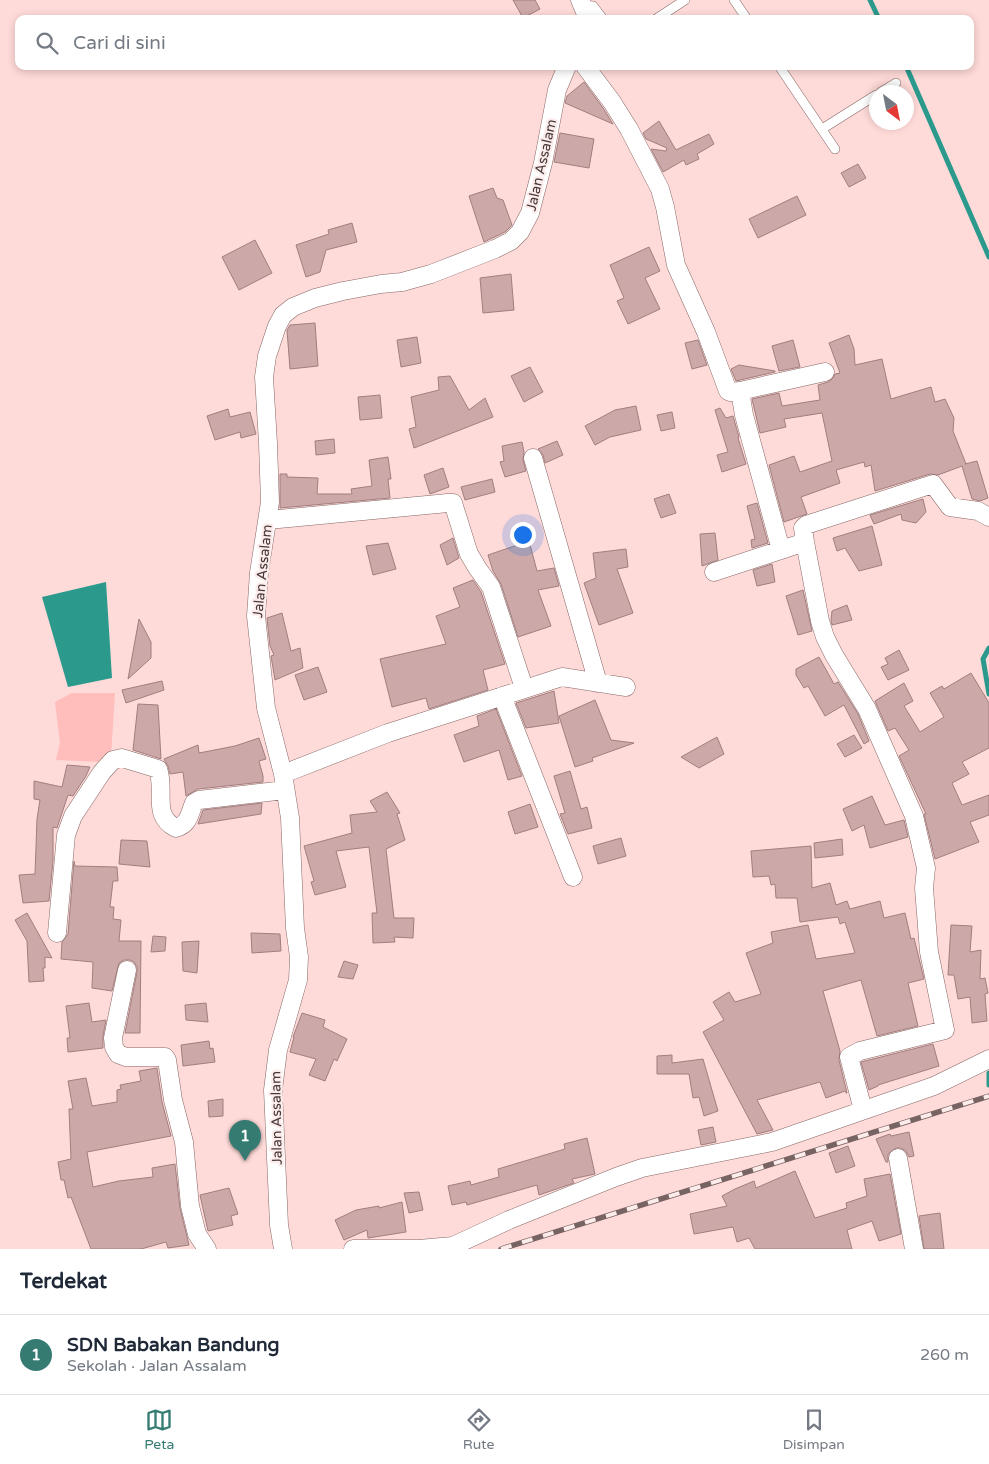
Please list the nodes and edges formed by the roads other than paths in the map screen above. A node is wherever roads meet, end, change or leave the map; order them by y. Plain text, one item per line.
1 (685, 0) edge
2 (734, 0) edge
3 (583, 8) edge
4 (599, 15) edge
5 (662, 15) edge
6 (744, 15) edge
7 (564, 70) edge
8 (588, 70) edge
9 (782, 70) edge
10 (896, 83) dead end
11 (893, 85) edge
12 (869, 100) edge
13 (822, 130) junction
14 (835, 149) dead end
15 (825, 372) dead end
16 (740, 391) junction
17 (532, 458) dead end
18 (989, 517) edge
19 (268, 520) junction
20 (805, 542) junction
21 (781, 550) junction
22 (714, 572) dead end
23 (598, 683) junction
24 (626, 687) dead end
25 (524, 688) junction
26 (502, 696) junction
27 (284, 782) junction
28 (572, 877) dead end
29 (56, 933) dead end
30 (127, 970) dead end
31 (984, 1061) edge
32 (863, 1110) junction
33 (898, 1158) dead end
34 (453, 1248) edge
35 (207, 1249) edge
36 (283, 1249) edge
37 (353, 1249) edge
38 (914, 1249) edge

1 - 5 lane
2 - 6 lane
3 - 4 lane
7 - 19 street, Jalan Assalam
8 - 16 street
9 - 13 lane
10 - 11 lane
12 - 13 lane
13 - 14 lane
15 - 16 street
16 - 21 street
17 - 23 street
18 - 20 street
19 - 25 street
19 - 27 street, Jalan Assalam
20 - 21 street
20 - 32 street
21 - 22 street
23 - 24 street
23 - 25 street
25 - 26 street
26 - 27 street
26 - 28 street
27 - 29 street
27 - 36 street, Jalan Assalam
30 - 35 street
31 - 32 street
32 - 34 street
33 - 38 street
34 - 37 street

